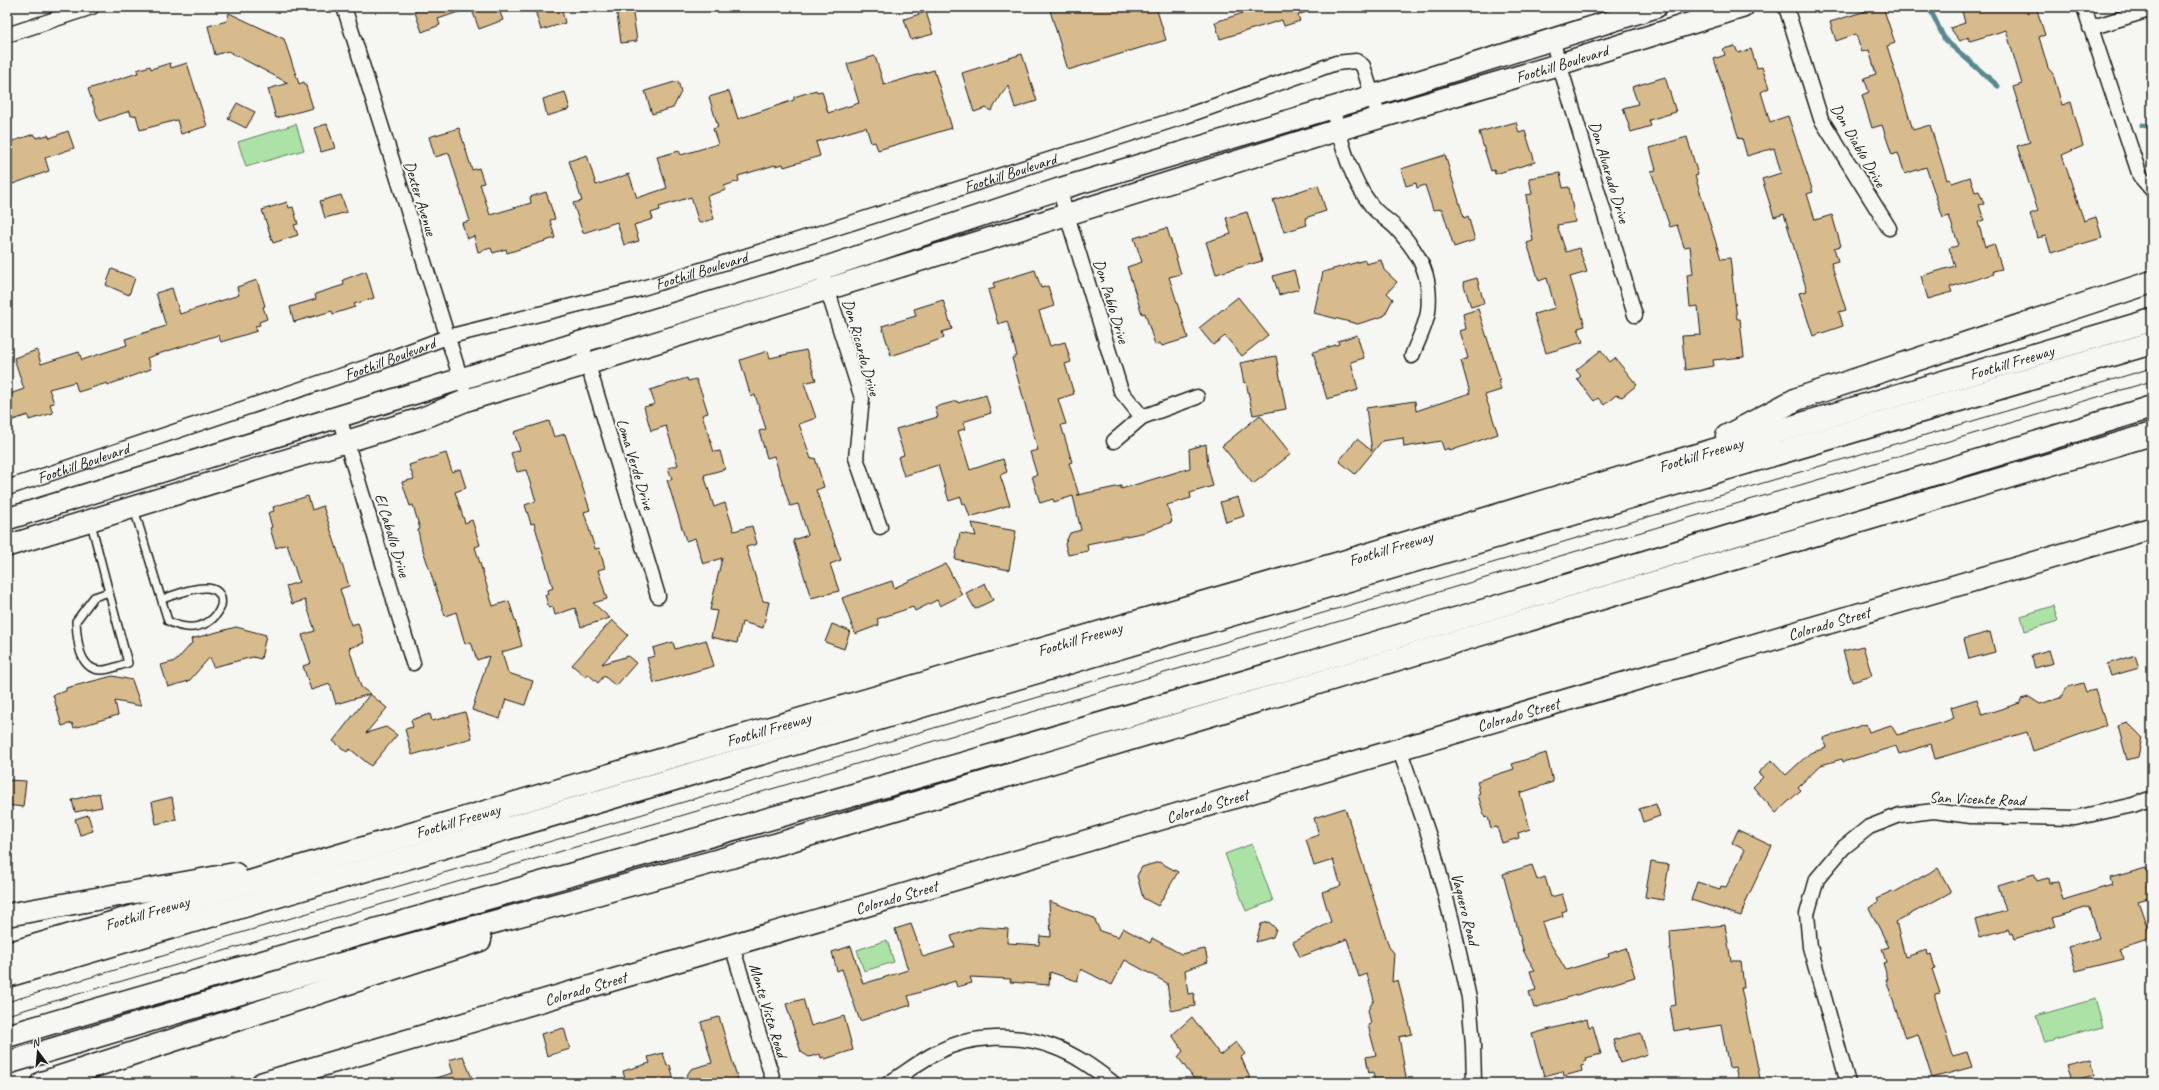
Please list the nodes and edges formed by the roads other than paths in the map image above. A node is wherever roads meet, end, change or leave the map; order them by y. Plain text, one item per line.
1 (92, 7) edge
2 (344, 7) edge
3 (1656, 7) edge
4 (1743, 7) edge
5 (1786, 7) edge
6 (2084, 7) edge
7 (2152, 9) edge
8 (2090, 28) junction
9 (7, 35) edge
10 (1552, 40) junction
11 (1560, 64) junction
12 (1372, 96) junction
13 (1332, 106) junction
14 (1379, 118) junction
15 (1338, 130) junction
16 (1059, 189) junction
17 (2152, 190) edge
18 (1067, 214) junction
19 (1889, 228) dead end
20 (824, 279) junction
21 (2152, 282) edge
22 (1635, 314) dead end
23 (2152, 320) edge
24 (447, 337) junction
25 (581, 342) junction
26 (2152, 343) edge
27 (1412, 356) dead end
28 (587, 364) junction
29 (461, 380) junction
30 (1197, 397) dead end
31 (467, 400) junction
32 (2152, 407) edge
33 (339, 417) junction
34 (1142, 417) junction
35 (2152, 434) edge
36 (346, 441) junction
37 (1114, 441) dead end
38 (1687, 458) junction
39 (7, 488) edge
40 (133, 507) junction
41 (7, 519) edge
42 (90, 520) junction
43 (880, 527) dead end
44 (2152, 528) edge
45 (7, 546) edge
46 (109, 592) junction
47 (658, 596) dead end
48 (162, 600) junction
49 (413, 663) dead end
50 (1399, 748) junction
51 (2152, 798) edge
52 (778, 844) junction
53 (345, 855) junction
54 (7, 915) edge
55 (732, 946) junction
56 (7, 954) edge
57 (7, 976) edge
58 (7, 1036) edge
59 (7, 1062) edge
60 (42, 1083) edge
61 (262, 1083) edge
62 (774, 1083) edge
63 (889, 1083) edge
64 (1113, 1083) edge
65 (1474, 1083) edge
66 (1848, 1083) edge

1 - 9 street
2 - 24 street, Dexter Avenue
3 - 10 main road, Foothill Boulevard
4 - 11 main road, Foothill Boulevard
5 - 19 street, Don Diablo Drive
6 - 8 street
7 - 8 street
8 - 17 street
10 - 11 street, Don Alvarado Drive
10 - 12 main road, Foothill Boulevard
11 - 14 main road, Foothill Boulevard
11 - 22 street, Don Alvarado Drive
12 - 13 main road, Foothill Boulevard
12 - 14 street, Foothill Boulevard
12 - 24 street, Foothill Boulevard
13 - 15 street
13 - 16 main road, Foothill Boulevard
14 - 15 main road, Foothill Boulevard
15 - 18 main road, Foothill Boulevard
15 - 27 street
16 - 18 street, Don Pablo Drive
16 - 20 main road, Foothill Boulevard
18 - 20 main road, Foothill Boulevard
18 - 34 street, Don Pablo Drive
20 - 25 main road, Foothill Boulevard
20 - 28 main road, Foothill Boulevard
20 - 43 street, Don Ricardo Drive
21 - 38 highway
23 - 38 highway, Foothill Freeway
24 - 29 street, Dexter Avenue
24 - 39 street, Foothill Boulevard
25 - 28 street, Loma Verde Drive
25 - 29 main road, Foothill Boulevard
26 - 57 highway
28 - 31 main road, Foothill Boulevard
28 - 47 street, Loma Verde Drive
29 - 31 street, Dexter Avenue
29 - 33 main road, Foothill Boulevard
30 - 34 street
31 - 36 main road, Foothill Boulevard
32 - 58 highway
33 - 36 street, El Caballo Drive
33 - 41 main road, Foothill Boulevard
34 - 37 street
35 - 52 highway
36 - 40 main road, Foothill Boulevard
36 - 49 street, El Caballo Drive
38 - 53 highway, Foothill Freeway
40 - 42 main road, Foothill Boulevard
40 - 48 lane
42 - 45 main road, Foothill Boulevard
42 - 46 lane
44 - 50 main road, Colorado Street
46 - 46 lane
48 - 48 lane
50 - 55 main road, Colorado Street
50 - 65 street, Vaquero Road
51 - 66 street, San Vicente Road
52 - 59 highway
52 - 60 highway
53 - 54 highway
53 - 56 highway, Foothill Freeway
55 - 61 main road, Colorado Street
55 - 62 street, Monte Vista Road
63 - 64 street

